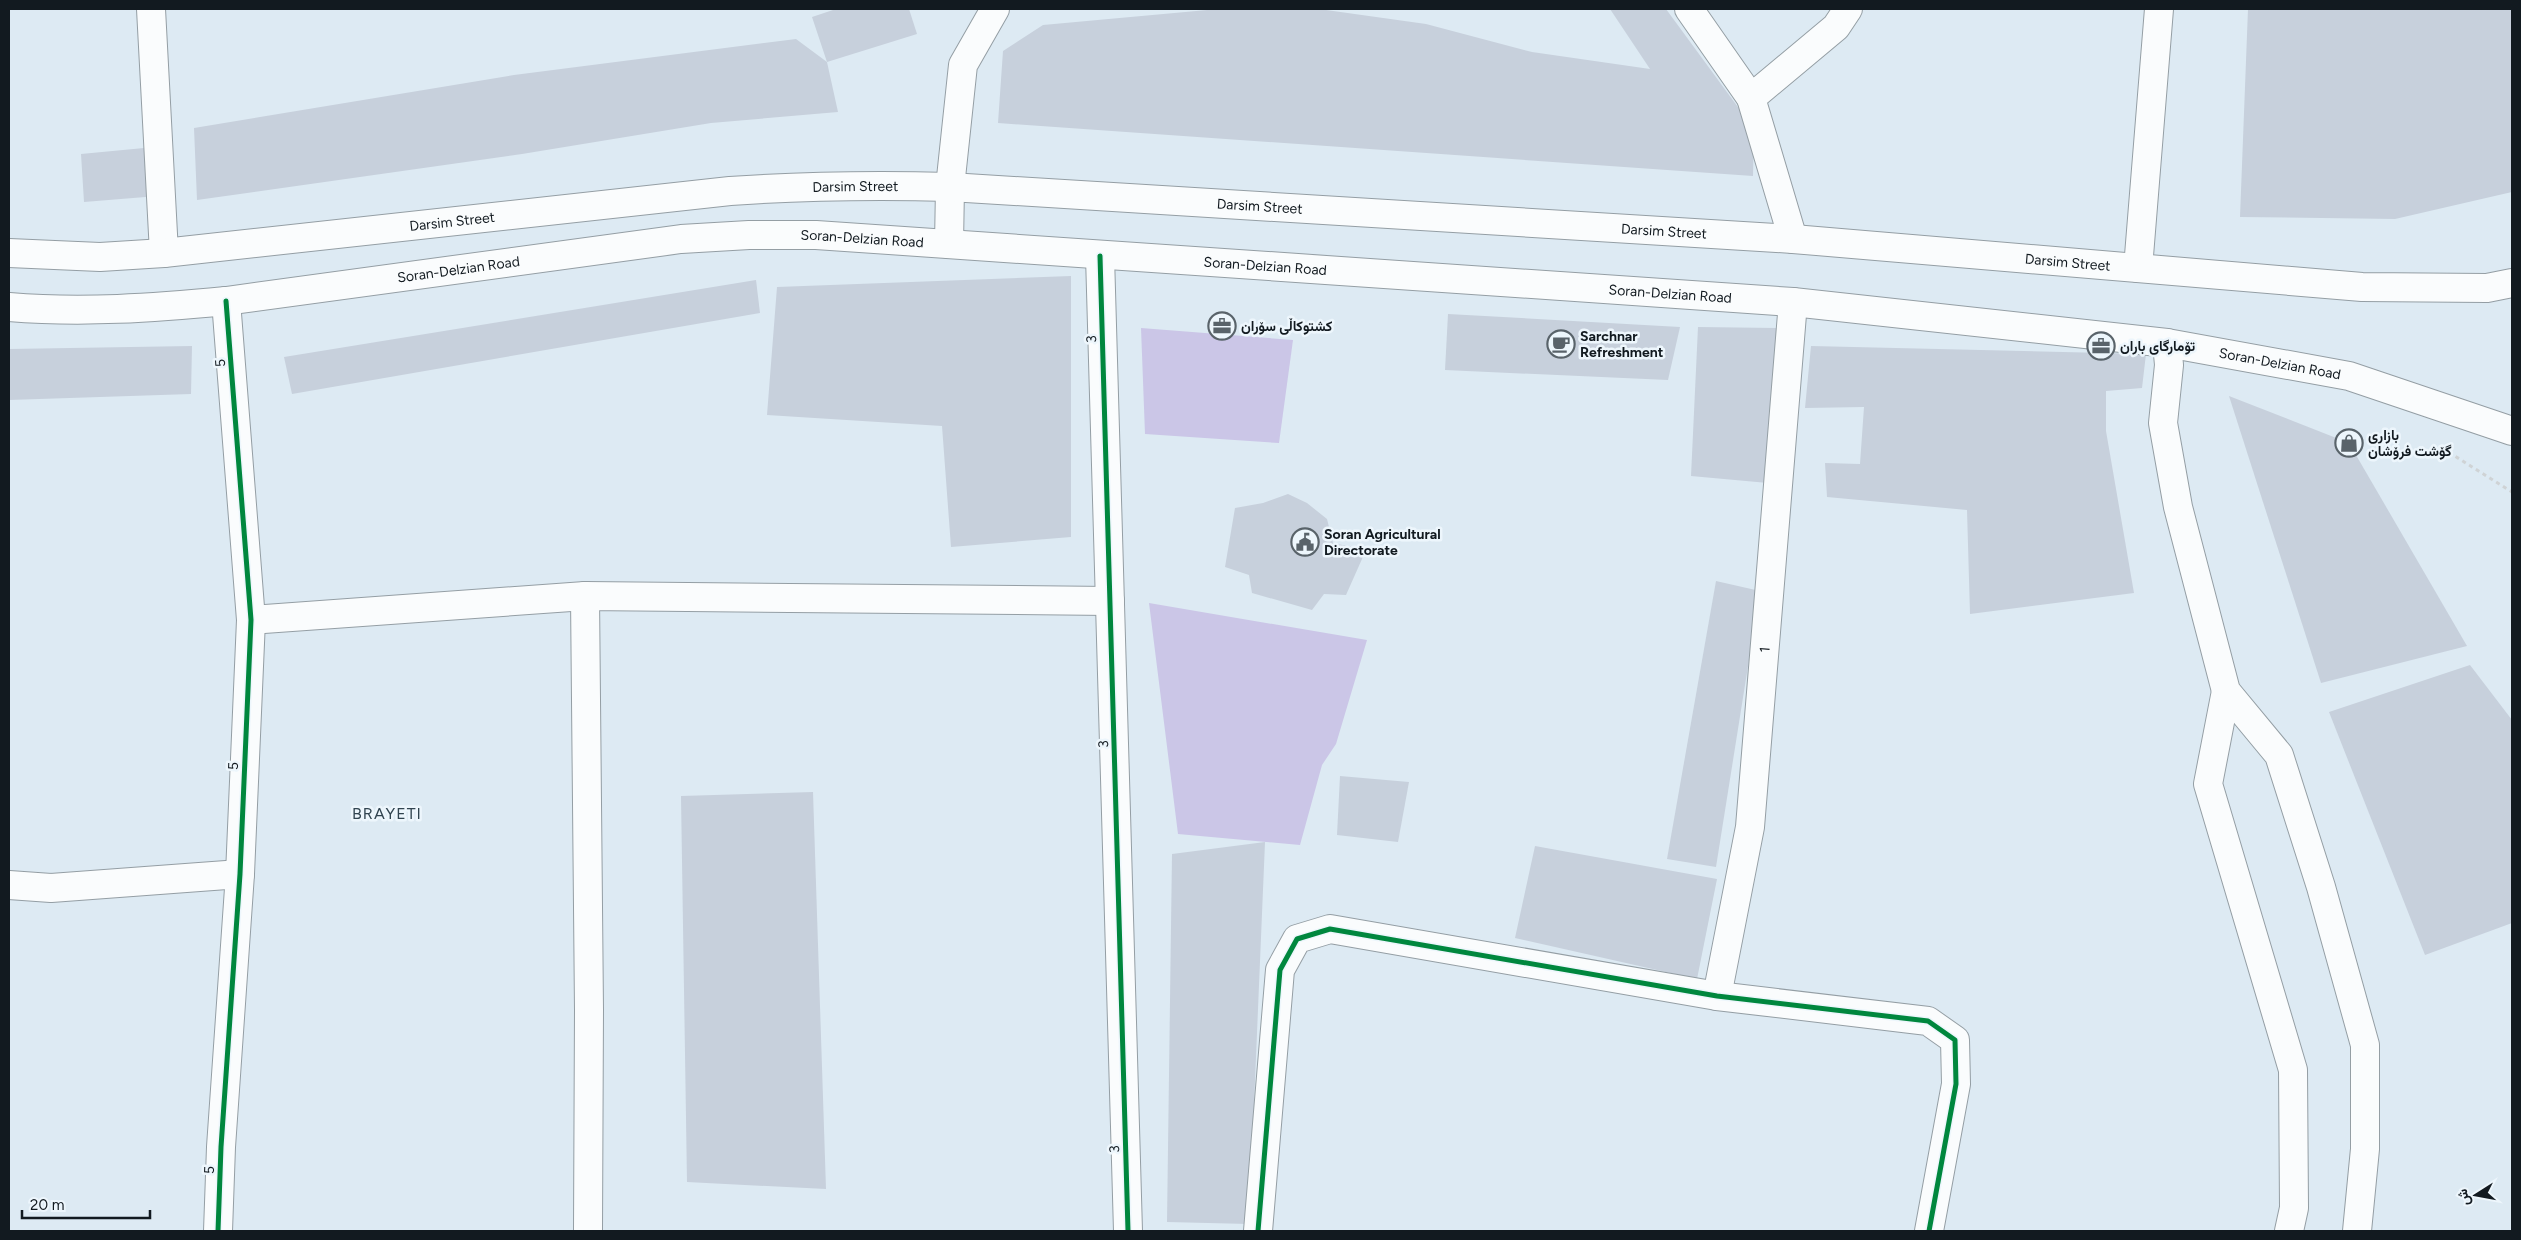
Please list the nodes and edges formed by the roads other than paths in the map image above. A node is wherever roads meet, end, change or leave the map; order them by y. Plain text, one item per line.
1 (151, 9) edge
2 (995, 9) edge
3 (1689, 9) edge
4 (1848, 9) edge
5 (2159, 9) edge
6 (1751, 98) junction
7 (950, 187) junction
8 (1793, 239) junction
9 (950, 244) junction
10 (9, 253) edge
11 (164, 253) junction
12 (1100, 256) junction
13 (2138, 268) junction
14 (2512, 283) edge
15 (226, 301) junction
16 (1792, 302) junction
17 (9, 307) edge
18 (2168, 343) junction
19 (2512, 431) edge
20 (585, 596) junction
21 (1110, 601) junction
22 (251, 620) junction
23 (2226, 691) junction
24 (240, 874) junction
25 (9, 885) edge
26 (1717, 996) junction
27 (218, 1231) edge
28 (588, 1231) edge
29 (1128, 1231) edge
30 (1258, 1231) edge
31 (1929, 1231) edge
32 (2289, 1231) edge
33 (2357, 1231) edge

1 - 11 street
2 - 7 street
3 - 6 street
4 - 6 street
5 - 13 street
6 - 8 street
7 - 8 street, Darsim Street
7 - 9 street
7 - 11 street, Darsim Street
8 - 13 street, Darsim Street
9 - 12 street, Soran-Delzian Road
9 - 15 street, Soran-Delzian Road
10 - 11 street, Darsim Street
12 - 16 street, Soran-Delzian Road
12 - 21 street, 3
13 - 14 street, Darsim Street
15 - 17 street, Soran-Delzian Road
15 - 22 street, 5
16 - 18 street, Soran-Delzian Road
16 - 26 street, 1
18 - 19 street, Soran-Delzian Road
18 - 23 street
20 - 21 street
20 - 22 street
20 - 28 street
21 - 29 street, 3
22 - 24 street, 5
23 - 32 street
23 - 33 street
24 - 25 street
24 - 27 street, 5
26 - 30 street
26 - 31 street

